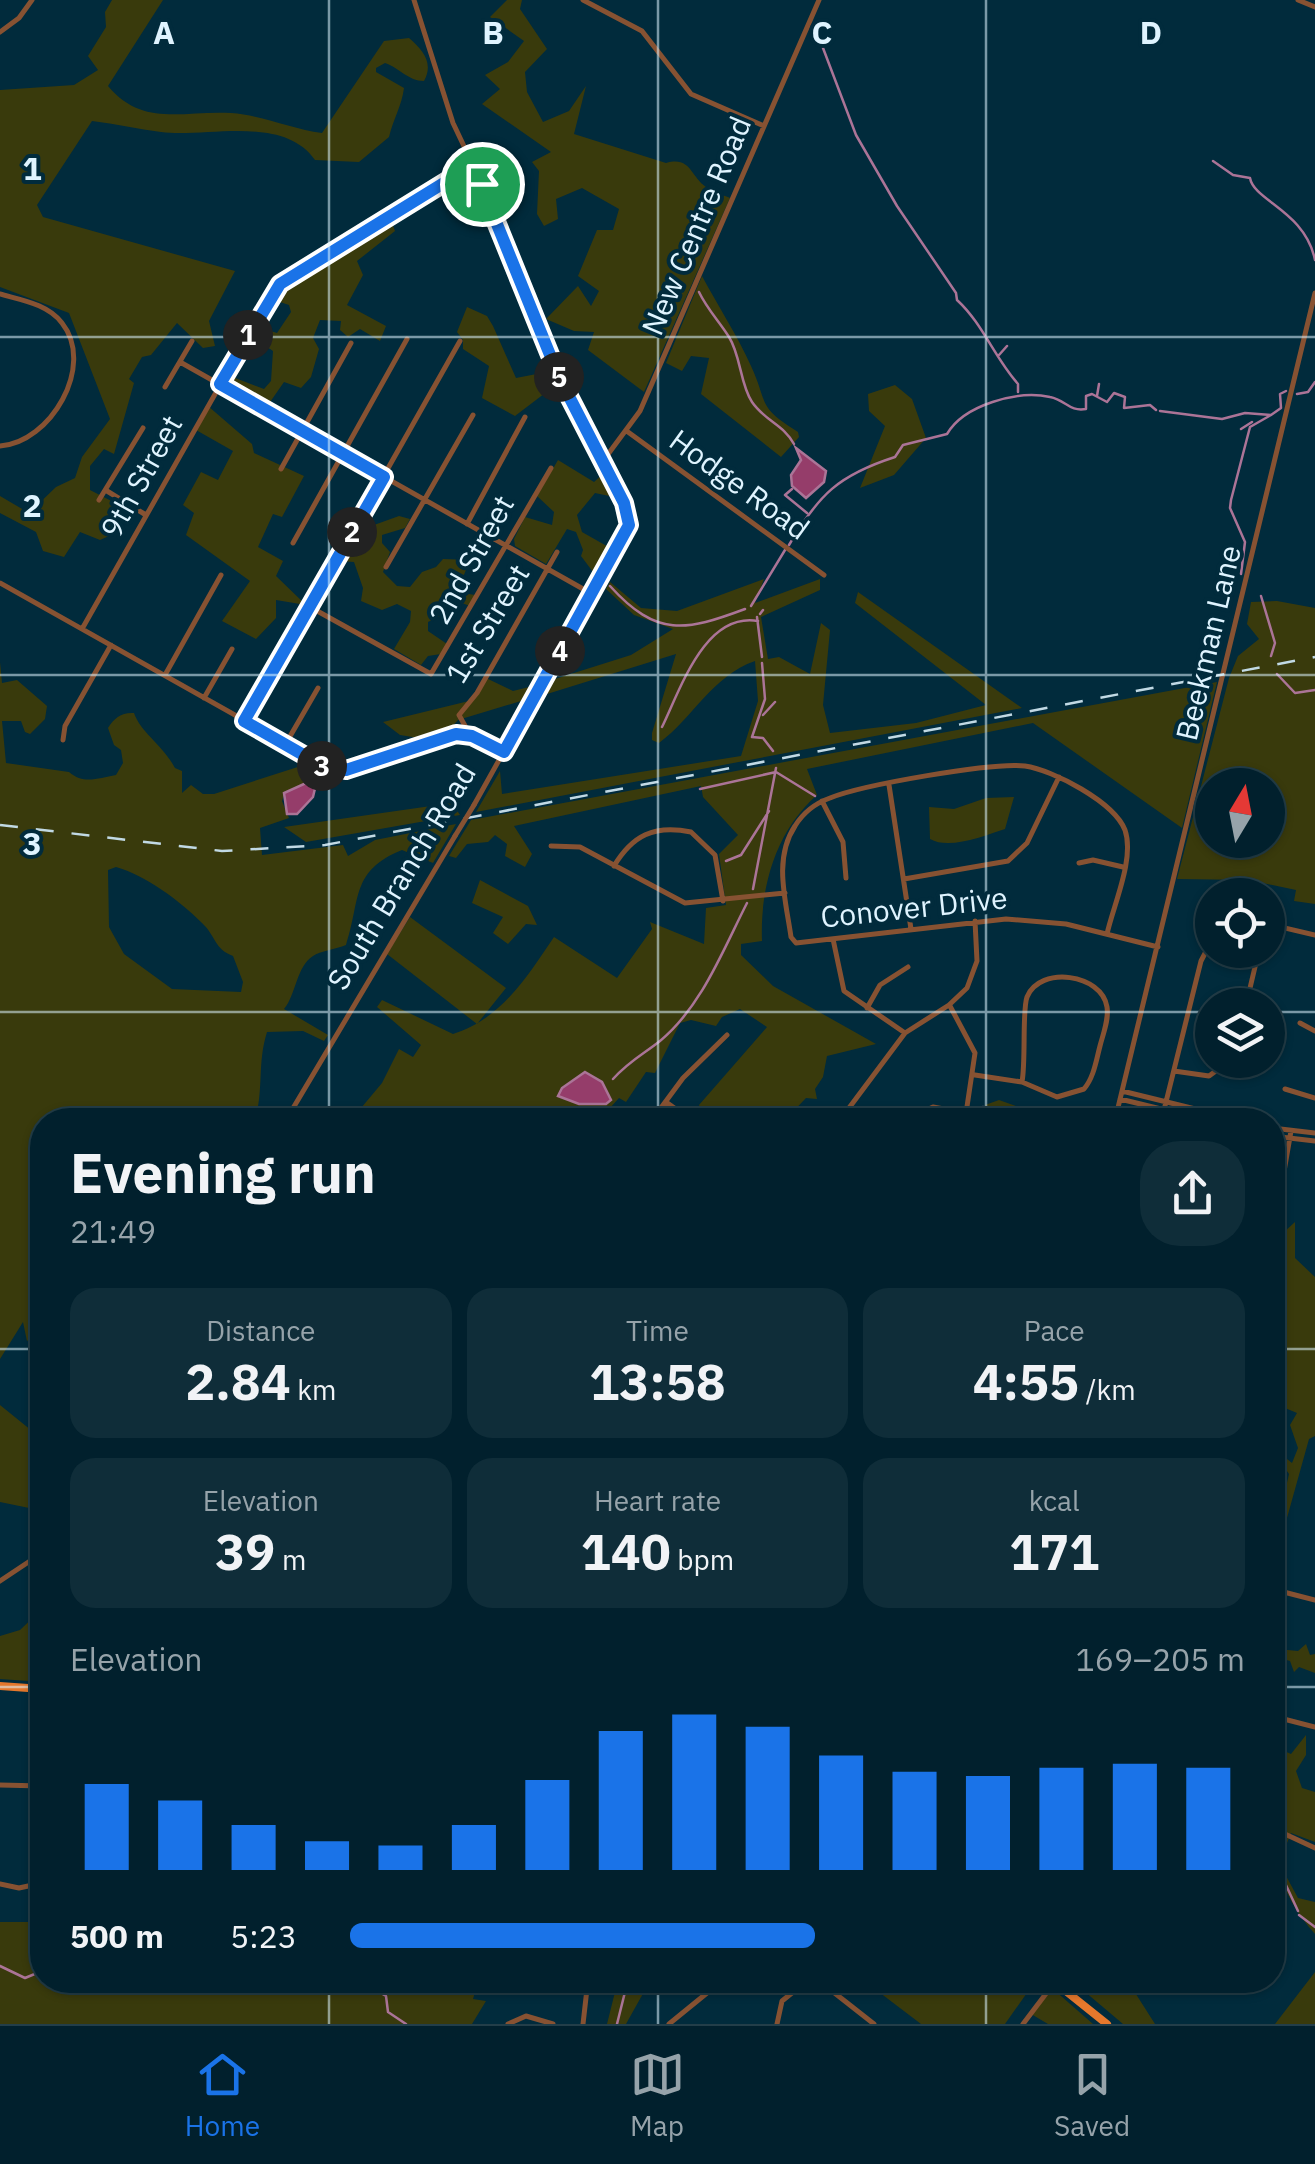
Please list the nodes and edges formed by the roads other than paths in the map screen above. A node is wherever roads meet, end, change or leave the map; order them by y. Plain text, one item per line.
1 (32, 0) edge
2 (414, 0) edge
3 (583, 0) edge
4 (819, 0) edge
5 (1298, 0) edge
6 (1315, 7) edge
7 (0, 32) edge
8 (764, 126) junction
9 (473, 165) junction
10 (1315, 293) edge
11 (0, 294) edge
12 (408, 339) dead end
13 (192, 341) dead end
14 (460, 341) dead end
15 (351, 343) dead end
16 (180, 362) junction
17 (220, 384) junction
18 (165, 386) dead end
19 (472, 415) dead end
20 (525, 417) dead end
21 (143, 428) dead end
22 (302, 431) junction
23 (628, 432) junction
24 (0, 446) edge
25 (343, 454) junction
26 (603, 462) junction
27 (551, 468) dead end
28 (282, 469) dead end
29 (384, 477) junction
30 (107, 491) junction
31 (99, 500) dead end
32 (424, 500) junction
33 (146, 515) junction
34 (467, 524) junction
35 (293, 543) dead end
36 (506, 546) junction
37 (556, 552) dead end
38 (386, 567) dead end
39 (547, 569) junction
40 (221, 574) dead end
41 (824, 575) dead end
42 (0, 583) edge
43 (592, 594) junction
44 (310, 607) junction
45 (82, 629) junction
46 (111, 645) junction
47 (232, 649) dead end
48 (164, 675) junction
49 (318, 688) dead end
50 (204, 698) junction
51 (459, 719) junction
52 (244, 721) junction
53 (448, 736) junction
54 (472, 736) junction
55 (63, 740) dead end
56 (285, 745) junction
57 (504, 752) junction
58 (1059, 777) junction
59 (889, 786) junction
60 (822, 802) junction
61 (551, 846) dead end
62 (1080, 863) dead end
63 (614, 866) junction
64 (1123, 867) junction
65 (846, 878) dead end
66 (904, 879) junction
67 (785, 893) junction
68 (723, 901) junction
69 (975, 921) junction
70 (1285, 928) edge
71 (911, 929) junction
72 (1107, 934) junction
73 (1315, 935) edge
74 (833, 938) junction
75 (1158, 947) junction
76 (908, 967) dead end
77 (1199, 968) edge
78 (949, 1006) junction
79 (867, 1008) junction
80 (1300, 1023) dead end
81 (1315, 1032) edge
82 (905, 1033) junction
83 (727, 1035) dead end
84 (1174, 1070) junction
85 (1195, 1073) edge
86 (975, 1074) junction
87 (1022, 1082) junction
88 (1285, 1090) dead end
89 (1121, 1095) junction
90 (1315, 1098) edge
91 (666, 1102) junction
92 (1165, 1106) junction
93 (293, 1108) edge
94 (661, 1108) edge
95 (674, 1108) edge
96 (849, 1108) edge
97 (968, 1108) edge
98 (1118, 1108) edge
99 (1171, 1108) edge
100 (1176, 1108) edge
101 (1315, 1133) edge
102 (1285, 1134) edge
103 (1285, 1136) edge
104 (1290, 1136) junction
105 (1315, 1141) edge
106 (1285, 1167) edge
107 (30, 1561) edge
108 (0, 1581) edge
109 (1285, 1592) edge
110 (1315, 1600) edge
111 (0, 1686) edge
112 (30, 1687) edge
113 (1285, 1719) edge
114 (1315, 1727) edge
115 (0, 1785) edge
116 (30, 1786) edge
117 (1285, 1834) edge
118 (1315, 1848) edge
119 (0, 1884) edge
120 (30, 1886) edge
121 (586, 1993) edge
122 (707, 1993) edge
123 (793, 1993) edge
124 (835, 1993) edge
125 (1046, 1993) edge
126 (1070, 1993) edge
127 (508, 2024) edge
128 (553, 2024) edge
129 (582, 2024) edge
130 (669, 2024) edge
131 (777, 2024) edge
132 (874, 2024) edge
133 (1024, 2024) edge
134 (1107, 2024) edge

1 - 7 street
2 - 9 street, South Branch Road
3 - 8 street
4 - 8 street, New Centre Road
5 - 6 street
8 - 23 street, New Centre Road
9 - 17 street, 9th Street
9 - 26 street, South Branch Road
10 - 75 street, Beekman Lane
11 - 24 street
12 - 25 street
13 - 16 street
14 - 29 street
15 - 22 street
16 - 17 street
16 - 18 street
17 - 22 street
17 - 33 street, 9th Street
19 - 32 street
20 - 34 street
21 - 30 street
22 - 25 street
22 - 28 street
23 - 26 street, New Centre Road
23 - 41 street, Hodge Road
25 - 29 street
25 - 35 street
26 - 43 street, South Branch Road
27 - 36 street, 2nd Street
29 - 32 street
29 - 44 street
30 - 31 street
30 - 33 street
32 - 34 street
32 - 38 street
33 - 45 street, 9th Street
34 - 36 street
36 - 39 street
36 - 44 street, 2nd Street
37 - 39 street, 1st Street
39 - 43 street
39 - 51 street, 1st Street
40 - 48 street
42 - 45 street
43 - 57 street, South Branch Road
44 - 52 street
45 - 46 street
46 - 48 street
46 - 55 street
47 - 50 street
48 - 50 street
49 - 56 street
50 - 52 street
51 - 53 street, 1st Street
51 - 54 street, 1st Street
52 - 56 street
53 - 54 street
53 - 56 street
54 - 57 street
57 - 93 street, South Branch Road, bridge
58 - 59 street
58 - 64 street
58 - 66 street
59 - 60 street
59 - 66 street
60 - 65 street
60 - 67 street
61 - 63 street
62 - 64 street
63 - 68 street
63 - 68 street
64 - 72 street
66 - 71 street
67 - 68 street
67 - 74 street, Conover Drive
69 - 71 street, Conover Drive
69 - 72 street, Conover Drive
69 - 78 street
70 - 73 street
71 - 74 street, Conover Drive
72 - 75 street, Conover Drive
74 - 79 street
75 - 89 street, Beekman Lane
76 - 79 street
77 - 84 street
78 - 82 street
78 - 86 street
79 - 82 street
80 - 81 street
82 - 96 street
83 - 91 street
84 - 85 street
84 - 92 street
86 - 87 street
86 - 97 street
87 - 87 street
88 - 90 street
89 - 92 street
89 - 98 street, Beekman Lane
91 - 94 street
91 - 95 street
92 - 99 street
92 - 100 street
101 - 104 street
102 - 104 street
103 - 104 street
104 - 105 street
104 - 106 street
107 - 108 street
109 - 110 street
111 - 112 main road
113 - 114 street
115 - 116 street
117 - 118 street
119 - 120 street
121 - 129 street
122 - 130 street
123 - 131 street
124 - 132 street
125 - 133 street
126 - 134 main road
127 - 128 street

